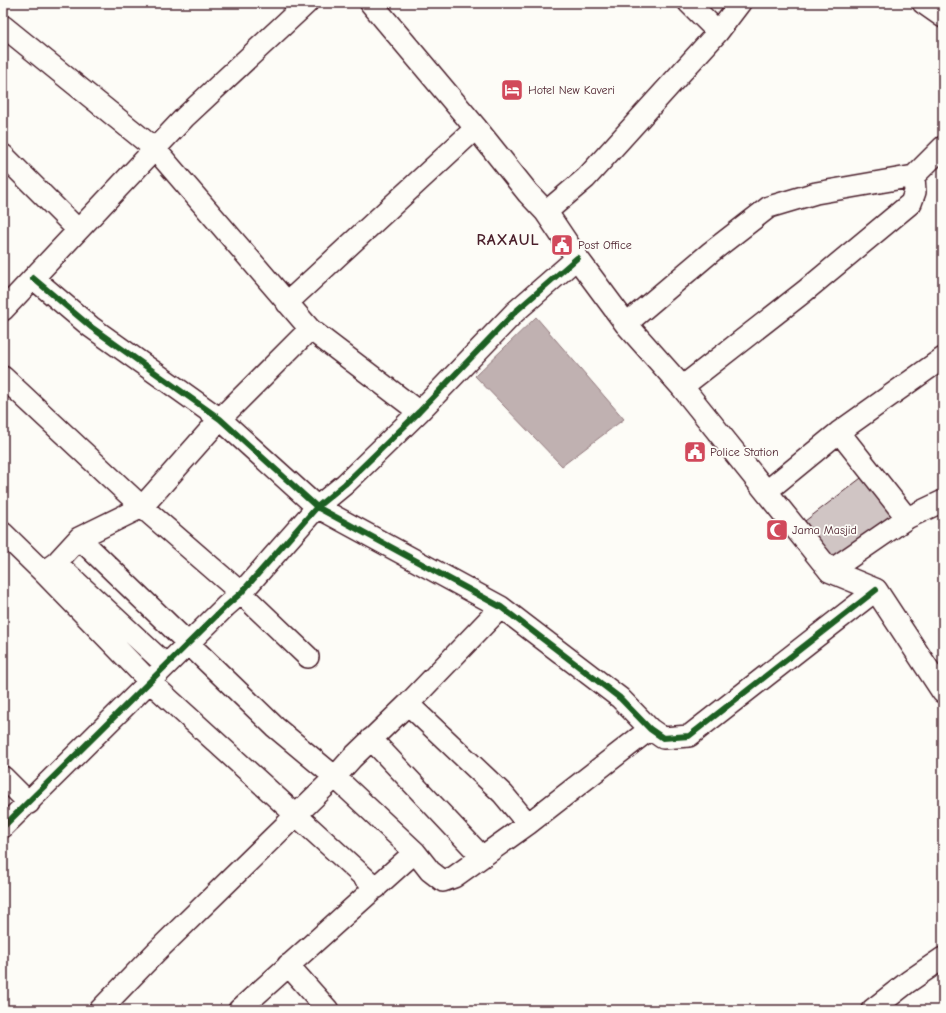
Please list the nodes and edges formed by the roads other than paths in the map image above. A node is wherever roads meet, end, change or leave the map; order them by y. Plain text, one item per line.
1 (307, 3) edge
2 (371, 3) edge
3 (689, 3) edge
4 (740, 3) edge
5 (923, 3) edge
6 (943, 17) edge
7 (3, 26) edge
8 (718, 32) junction
9 (476, 128) junction
10 (943, 147) edge
11 (155, 149) junction
12 (3, 155) edge
13 (914, 176) junction
14 (546, 212) junction
15 (78, 230) junction
16 (577, 258) junction
17 (34, 278) junction
18 (286, 303) junction
19 (3, 310) edge
20 (626, 324) junction
21 (310, 329) junction
22 (943, 358) edge
23 (3, 377) edge
24 (682, 387) junction
25 (419, 412) junction
26 (220, 419) junction
27 (839, 432) junction
28 (767, 491) junction
29 (943, 501) edge
30 (142, 507) junction
31 (317, 507) junction
32 (907, 518) junction
33 (3, 533) edge
34 (79, 538) junction
35 (50, 567) junction
36 (830, 571) junction
37 (876, 590) junction
38 (241, 593) junction
39 (501, 607) junction
40 (188, 643) junction
41 (308, 657) dead end
42 (166, 665) junction
43 (149, 682) junction
44 (943, 692) edge
45 (408, 704) junction
46 (650, 729) junction
47 (371, 739) junction
48 (3, 777) edge
49 (335, 777) junction
50 (29, 803) junction
51 (295, 815) junction
52 (528, 824) junction
53 (3, 827) edge
54 (415, 852) junction
55 (482, 856) junction
56 (376, 888) junction
57 (943, 958) edge
58 (288, 965) junction
59 (105, 1008) edge
60 (239, 1010) edge
61 (328, 1010) edge
62 (872, 1010) edge

1 - 11 street
2 - 9 main road
3 - 8 street
4 - 8 street
5 - 6 street
7 - 11 street
8 - 14 street
9 - 14 main road
9 - 18 street
10 - 13 street
11 - 15 street
11 - 18 street
12 - 15 street
13 - 20 street
13 - 24 street
14 - 16 main road
15 - 17 street
16 - 20 main road
16 - 25 street
17 - 19 street
17 - 26 street
18 - 21 street
20 - 24 main road
21 - 25 street
21 - 26 street
22 - 27 street
23 - 30 street
24 - 28 main road
25 - 31 street
26 - 30 street
26 - 31 street
27 - 28 street
27 - 32 street
28 - 36 main road
29 - 32 street
30 - 34 street
30 - 38 street
31 - 38 street
31 - 39 street
32 - 36 street
33 - 35 street
34 - 35 street
34 - 40 street
35 - 42 street
35 - 43 street
36 - 37 main road
37 - 44 main road
37 - 46 street
38 - 40 street
38 - 41 street
39 - 45 street
39 - 46 street
40 - 42 street
40 - 49 street
42 - 43 street
43 - 50 street
43 - 51 street
45 - 47 street
45 - 52 street
46 - 52 street
47 - 49 street
47 - 55 street
48 - 50 street
49 - 51 street
49 - 54 street
50 - 53 street
51 - 56 street
51 - 59 street
52 - 55 street
54 - 55 street
54 - 56 street
56 - 58 street
57 - 62 street
58 - 60 street
58 - 61 street

